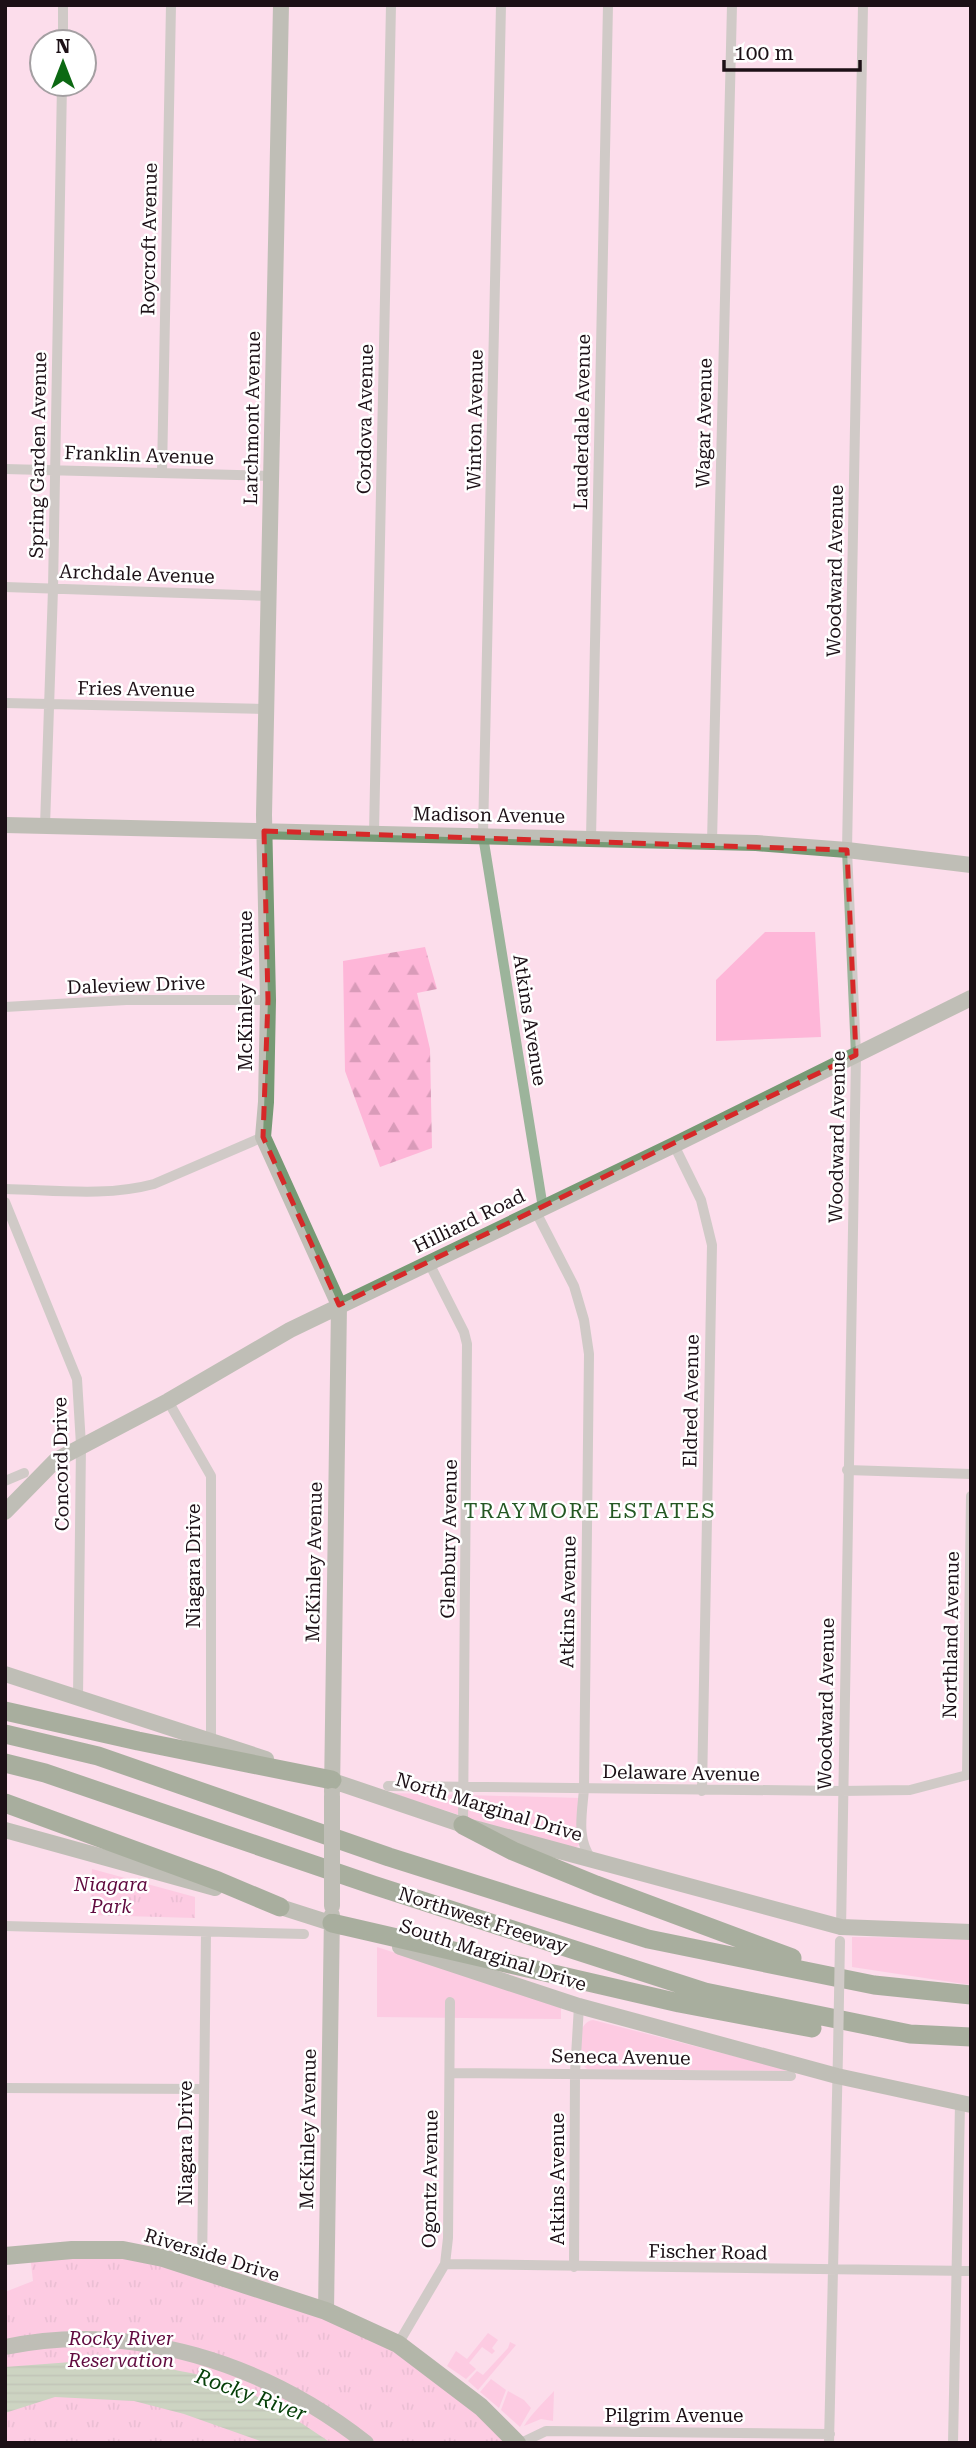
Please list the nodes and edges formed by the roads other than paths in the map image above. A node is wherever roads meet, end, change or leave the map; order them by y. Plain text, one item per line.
1 (63, 5) edge
2 (171, 5) edge
3 (281, 5) edge
4 (391, 5) edge
5 (501, 5) edge
6 (608, 5) edge
7 (732, 5) edge
8 (863, 5) edge
9 (63, 28) edge
10 (62, 98) edge
11 (5, 469) edge
12 (55, 470) junction
13 (162, 473) junction
14 (272, 476) junction
15 (5, 587) edge
16 (53, 589) junction
17 (268, 596) junction
18 (5, 703) edge
19 (50, 704) junction
20 (266, 709) junction
21 (5, 825) edge
22 (45, 826) junction
23 (264, 831) junction
24 (374, 833) junction
25 (483, 836) junction
26 (591, 839) junction
27 (712, 842) junction
28 (847, 850) junction
29 (971, 865) edge
30 (971, 998) edge
31 (268, 1000) junction
32 (5, 1007) edge
33 (856, 1055) junction
34 (263, 1137) junction
35 (674, 1146) junction
36 (5, 1189) edge
37 (5, 1202) edge
38 (539, 1210) junction
39 (429, 1264) junction
40 (339, 1305) junction
41 (168, 1401) junction
42 (82, 1446) junction
43 (847, 1470) junction
44 (24, 1473) dead end
45 (971, 1474) edge
46 (5, 1481) edge
47 (971, 1496) edge
48 (5, 1512) edge
49 (5, 1674) edge
50 (78, 1697) junction
51 (5, 1711) edge
52 (5, 1734) edge
53 (211, 1742) junction
54 (5, 1763) edge
55 (969, 1774) edge
56 (388, 1786) dead end
57 (464, 1786) junction
58 (332, 1788) junction
59 (584, 1789) junction
60 (702, 1791) junction
61 (842, 1791) junction
62 (5, 1802) edge
63 (463, 1825) junction
64 (5, 1830) edge
65 (581, 1835) junction
66 (561, 1850) junction
67 (593, 1861) junction
68 (281, 1907) junction
69 (332, 1914) junction
70 (5, 1926) edge
71 (206, 1932) junction
72 (971, 1932) edge
73 (304, 1934) dead end
74 (841, 1934) junction
75 (971, 1994) edge
76 (450, 2002) dead end
77 (579, 2006) junction
78 (910, 2034) junction
79 (971, 2037) edge
80 (450, 2073) junction
81 (575, 2073) junction
82 (791, 2076) dead end
83 (837, 2076) junction
84 (5, 2088) edge
85 (203, 2089) junction
86 (965, 2105) edge
87 (5, 2256) edge
88 (444, 2264) junction
89 (574, 2267) junction
90 (833, 2270) junction
91 (202, 2271) junction
92 (956, 2271) junction
93 (971, 2271) edge
94 (326, 2311) junction
95 (398, 2344) junction
96 (5, 2347) edge
97 (830, 2438) edge
98 (366, 2443) edge
99 (519, 2443) edge
100 (953, 2443) edge

1 - 9 street
2 - 13 street, Roycroft Avenue
3 - 14 main road, Larchmont Avenue
4 - 24 street, Cordova Avenue
5 - 25 street, Winton Avenue
6 - 26 street, Lauderdale Avenue
7 - 27 street, Wagar Avenue
8 - 28 street, Woodward Avenue
10 - 12 street, Spring Garden Avenue
11 - 12 street, Franklin Avenue
12 - 13 street, Franklin Avenue
12 - 16 street, Spring Garden Avenue
13 - 14 street, Franklin Avenue
14 - 17 main road, Larchmont Avenue
15 - 16 street, Archdale Avenue
16 - 17 street, Archdale Avenue
16 - 19 street, Spring Garden Avenue
17 - 20 main road, Larchmont Avenue
18 - 19 street, Fries Avenue
19 - 20 street, Fries Avenue
19 - 22 street, Spring Garden Avenue
20 - 23 main road, Larchmont Avenue
21 - 22 main road, Madison Avenue
22 - 23 main road, Madison Avenue
23 - 24 main road, Madison Avenue
23 - 31 main road, McKinley Avenue
24 - 25 main road, Madison Avenue
25 - 26 main road, Madison Avenue
25 - 38 street, Atkins Avenue
26 - 27 main road, Madison Avenue
27 - 28 main road, Madison Avenue
28 - 29 main road, Madison Avenue
28 - 33 street, Woodward Avenue
30 - 33 main road, Hilliard Road
31 - 32 street, Daleview Drive
31 - 34 main road, McKinley Avenue
33 - 35 main road, Hilliard Road
33 - 43 street, Woodward Avenue
34 - 36 street
34 - 40 main road, McKinley Avenue
35 - 38 main road, Hilliard Road
35 - 60 street, Eldred Avenue
37 - 42 street, Concord Drive
38 - 39 main road, Hilliard Road
38 - 59 street, Atkins Avenue
39 - 40 main road, Hilliard Road
39 - 57 street, Glenbury Avenue
40 - 41 main road, Hilliard Road
40 - 58 main road, McKinley Avenue
41 - 42 main road, Hilliard Road
41 - 53 street, Niagara Drive
42 - 48 main road, Hilliard Road
42 - 50 street, Concord Drive
43 - 45 street
43 - 61 street, Woodward Avenue
44 - 46 street
47 - 55 street, Northland Avenue
49 - 50 main road, North Marginal Drive
50 - 53 main road, North Marginal Drive
51 - 58 highway
52 - 75 highway, Northwest Freeway
53 - 58 main road, North Marginal Drive
54 - 78 highway, Northwest Freeway
55 - 61 street, Delaware Avenue
56 - 57 street, Delaware Avenue
57 - 59 street, Delaware Avenue
57 - 63 street, Glenbury Avenue
58 - 63 main road, North Marginal Drive
58 - 69 main road, McKinley Avenue, bridge
59 - 60 street, Delaware Avenue
59 - 65 street, Atkins Avenue
60 - 61 street, Delaware Avenue
61 - 74 street, Woodward Avenue
62 - 68 highway
63 - 66 main road, North Marginal Drive
63 - 75 highway
64 - 68 main road, South Marginal Drive
65 - 66 street
65 - 67 street, Atkins Avenue
66 - 67 main road, North Marginal Drive
67 - 74 main road, North Marginal Drive
68 - 69 main road, South Marginal Drive
69 - 77 main road, South Marginal Drive
69 - 78 highway
69 - 94 main road, McKinley Avenue
70 - 71 street
71 - 73 street
71 - 85 street, Niagara Drive
72 - 74 main road, North Marginal Drive
74 - 83 street, Woodward Avenue, bridge
76 - 80 street, Ogontz Avenue
77 - 81 street, Atkins Avenue
77 - 83 main road, South Marginal Drive
78 - 79 highway, Northwest Freeway
80 - 81 street, Seneca Avenue
80 - 88 street, Ogontz Avenue
81 - 82 street, Seneca Avenue
81 - 89 street, Atkins Avenue
83 - 86 main road, South Marginal Drive
83 - 90 street, Woodward Avenue
84 - 85 street
85 - 91 street, Niagara Drive
86 - 92 street
87 - 91 main road, Riverside Drive
88 - 89 street, Fischer Road
88 - 95 street, Ogontz Avenue
89 - 90 street, Fischer Road
90 - 92 street, Fischer Road
90 - 97 street, Woodward Avenue
91 - 94 main road, Riverside Drive
92 - 93 street, Fischer Road
92 - 100 street
94 - 95 main road, Riverside Drive
95 - 99 main road, Riverside Drive
96 - 98 main road
97 - 99 street, Pilgrim Avenue

